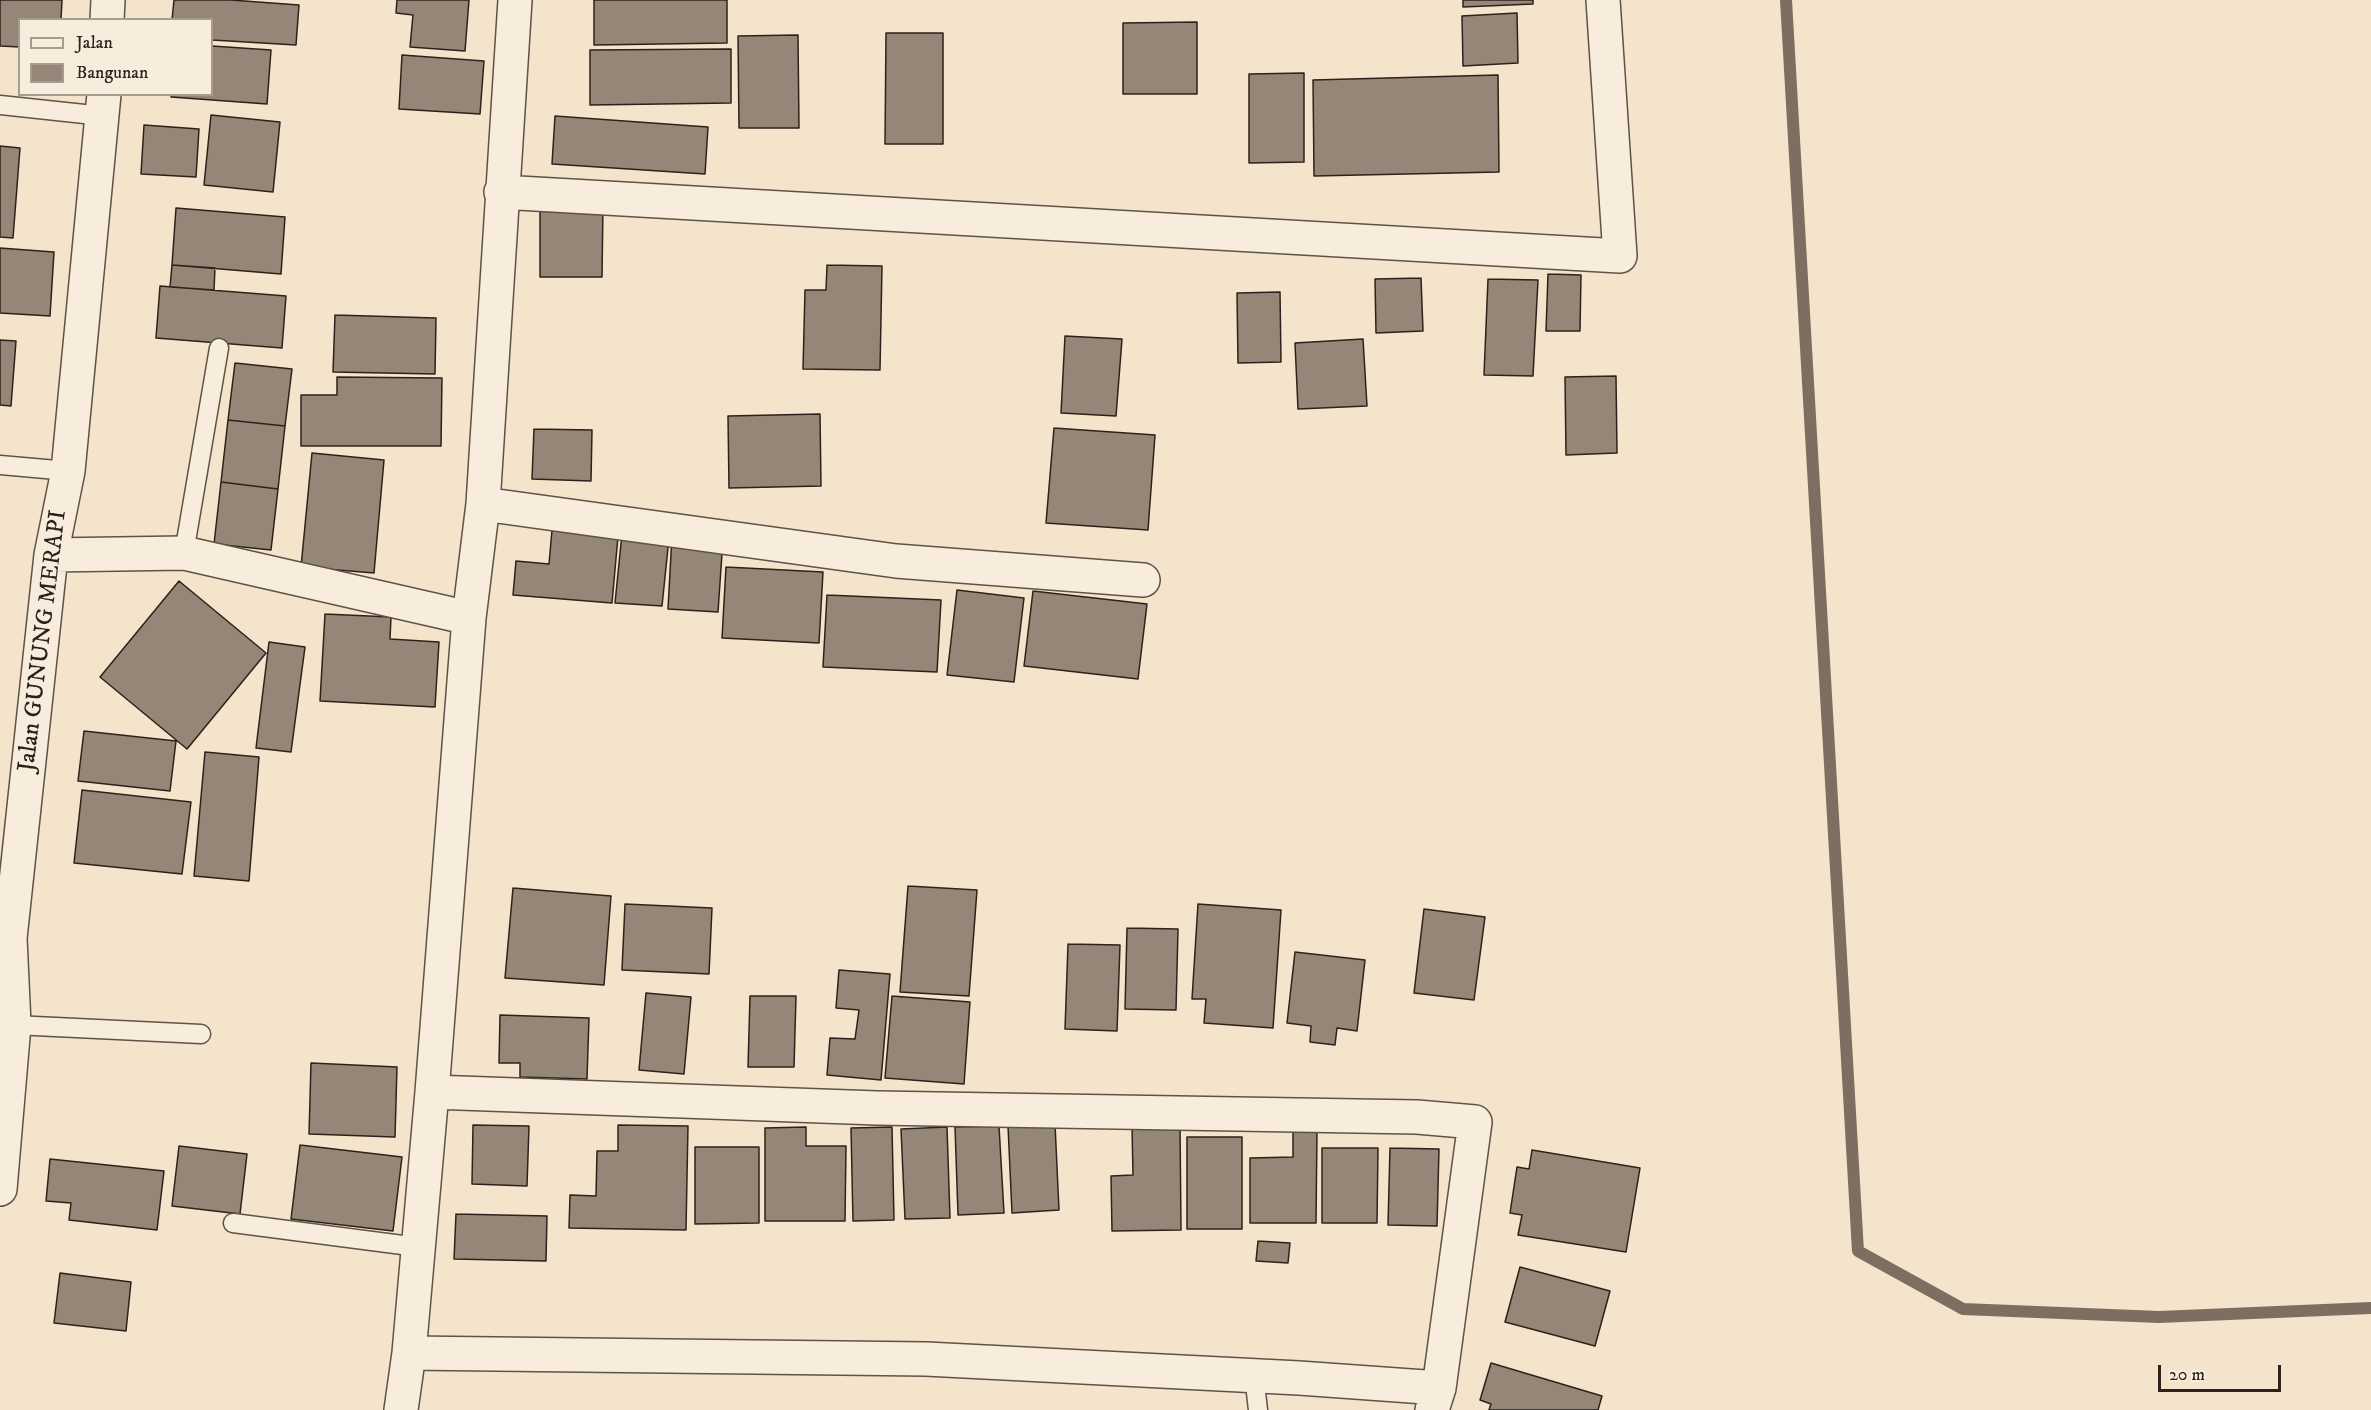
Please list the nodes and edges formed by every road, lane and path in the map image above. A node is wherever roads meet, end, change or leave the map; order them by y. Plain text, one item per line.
1 (108, 0) edge
2 (515, 0) edge
3 (1603, 0) edge
4 (107, 18) edge
5 (0, 105) edge
6 (104, 105) edge
7 (501, 192) junction
8 (219, 348) dead end
9 (0, 465) edge
10 (68, 471) junction
11 (483, 504) junction
12 (184, 553) junction
13 (51, 555) junction
14 (1143, 580) dead end
15 (469, 618) junction
16 (14, 1025) junction
17 (201, 1034) dead end
18 (432, 1092) junction
19 (0, 1189) edge
20 (233, 1223) dead end
21 (418, 1247) junction
22 (409, 1353) junction
23 (1254, 1376) junction
24 (1435, 1399) edge
25 (401, 1410) edge
26 (1258, 1410) edge

1 - 4 street
2 - 7 street
3 - 7 street
5 - 6 lane
6 - 10 street, Jalan GUNUNG MERAPI
7 - 11 street
8 - 12 lane
9 - 10 lane
10 - 13 street, Jalan GUNUNG MERAPI
11 - 14 street
11 - 15 street
12 - 13 street
12 - 15 street
13 - 16 street, Jalan GUNUNG MERAPI
15 - 18 street
16 - 17 lane
16 - 19 street, Jalan GUNUNG MERAPI
18 - 21 street
18 - 24 street
20 - 21 lane
21 - 22 street
22 - 23 street
22 - 25 street
23 - 24 street
23 - 26 lane

